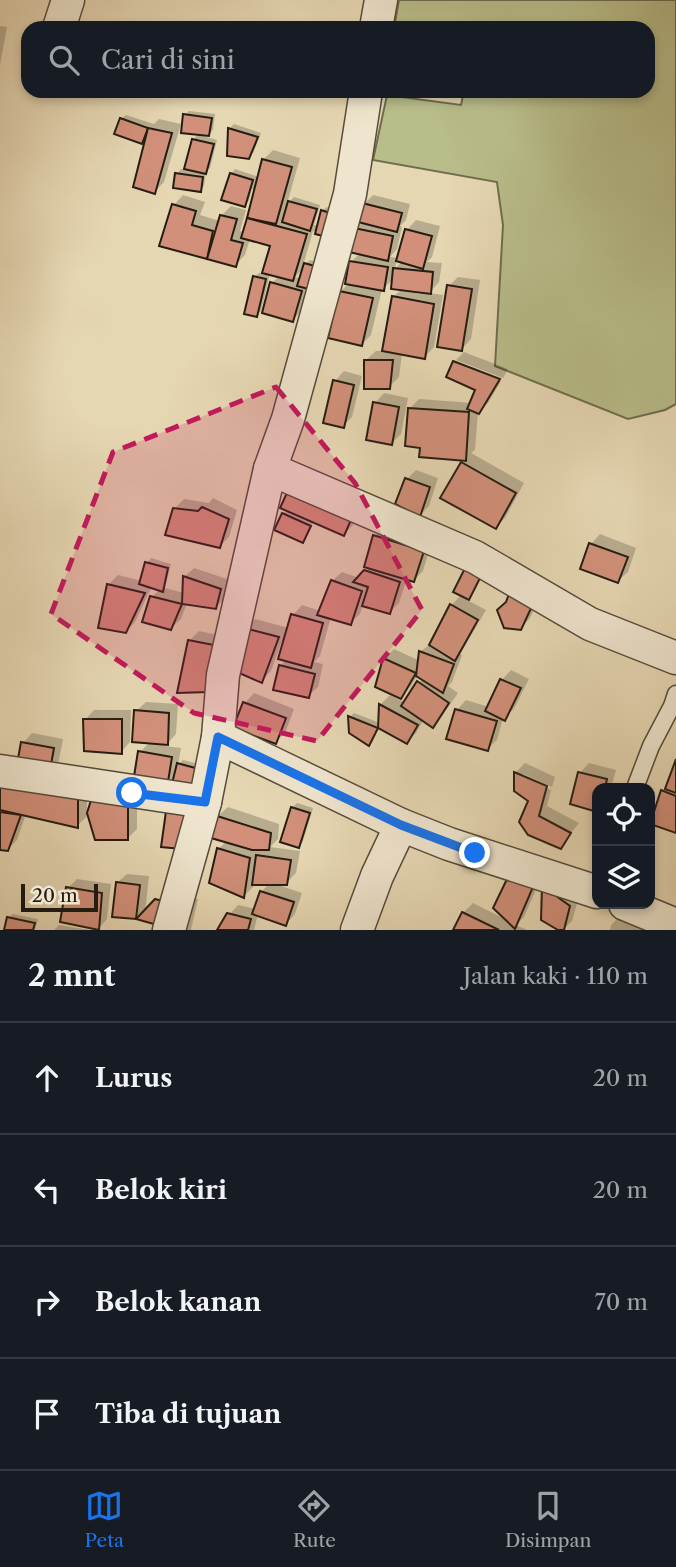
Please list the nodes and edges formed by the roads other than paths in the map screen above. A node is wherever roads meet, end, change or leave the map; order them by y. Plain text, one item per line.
1 (68, 0) edge
2 (381, 0) edge
3 (61, 21) edge
4 (377, 21) edge
5 (365, 98) edge
6 (270, 468) junction
7 (676, 658) edge
8 (676, 694) edge
9 (218, 737) junction
10 (0, 771) edge
11 (637, 783) edge
12 (205, 802) junction
13 (401, 825) junction
14 (592, 890) edge
15 (637, 909) edge
16 (676, 925) edge
17 (169, 930) edge
18 (357, 930) edge

1 - 3 street
2 - 4 street
5 - 6 street
6 - 7 street
6 - 9 street
8 - 11 lane
9 - 12 street
9 - 13 street
10 - 12 street
12 - 17 street
13 - 14 street
13 - 18 street
15 - 16 street

